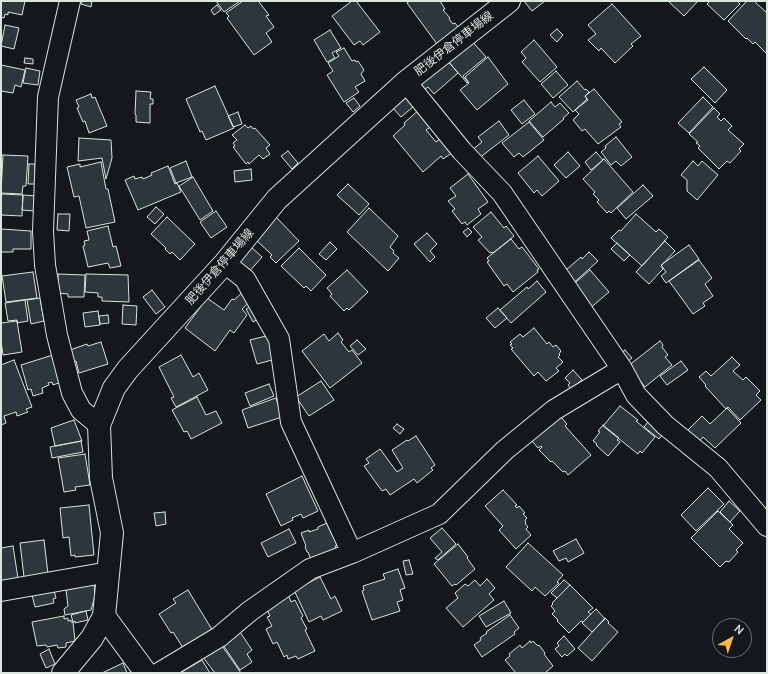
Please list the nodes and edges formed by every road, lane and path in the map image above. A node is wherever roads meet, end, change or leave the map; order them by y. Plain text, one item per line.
1 (70, 1) edge
2 (509, 1) edge
3 (406, 82) junction
4 (225, 263) junction
5 (622, 369) junction
6 (99, 425) junction
7 (767, 526) edge
8 (352, 553) junction
9 (109, 572) junction
10 (1, 591) edge
11 (104, 616) junction
12 (63, 673) edge
13 (146, 673) edge
14 (159, 673) edge

1 - 6 street
2 - 3 main road, 肥後伊倉停車場線
3 - 4 main road, 肥後伊倉停車場線
3 - 5 street
4 - 6 main road, 肥後伊倉停車場線
4 - 8 street
5 - 7 street
5 - 8 street
6 - 9 main road, 肥後伊倉停車場線
8 - 14 street
9 - 10 street
9 - 11 main road, 肥後伊倉停車場線
11 - 12 main road
11 - 13 main road

